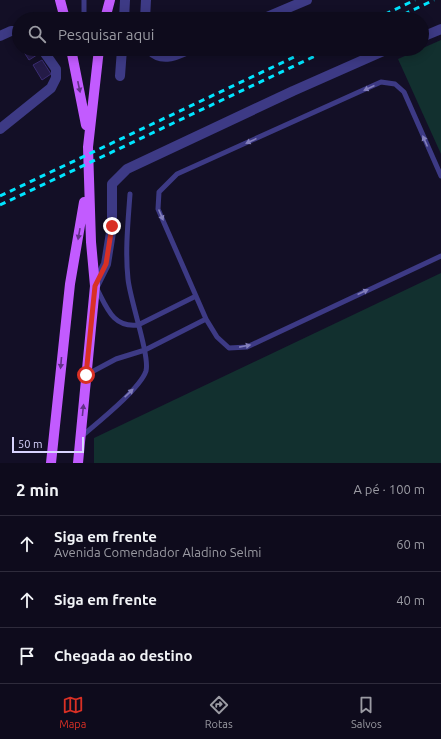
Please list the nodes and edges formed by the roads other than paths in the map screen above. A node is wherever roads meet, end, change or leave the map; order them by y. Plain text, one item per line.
1 (60, 0) edge
2 (84, 0) edge
3 (110, 0) edge
4 (125, 0) edge
5 (146, 0) edge
6 (307, 0) edge
7 (64, 12) edge
8 (84, 12) edge
9 (106, 12) edge
10 (124, 12) edge
11 (145, 12) edge
12 (279, 12) edge
13 (441, 29) edge
14 (12, 31) edge
15 (429, 35) edge
16 (0, 36) edge
17 (47, 56) edge
18 (72, 56) edge
19 (98, 56) edge
20 (121, 56) edge
21 (372, 56) edge
22 (120, 76) dead end
23 (0, 129) edge
24 (88, 147) junction
25 (441, 176) edge
26 (88, 182) junction
27 (130, 194) dead end
28 (441, 256) edge
29 (95, 286) junction
30 (196, 296) junction
31 (206, 319) junction
32 (138, 325) junction
33 (145, 350) junction
34 (86, 375) junction
35 (80, 438) junction
36 (51, 463) edge
37 (78, 463) edge

1 - 7 main road
2 - 8 lane
3 - 9 main road
4 - 10 street
5 - 11 street
6 - 12 street
13 - 15 street
14 - 16 street
17 - 23 street
18 -> 24 main road
19 - 24 main road
20 - 22 street
21 - 29 street
24 - 26 main road
25 -> 30 lane
26 - 29 main road
26 -> 36 main road
27 - 32 lane
31 -> 28 lane
29 - 32 lane
29 - 34 main road
30 - 31 lane
30 - 32 lane
31 - 33 lane
32 - 33 lane
33 - 34 lane
35 -> 33 lane
35 -> 34 main road
35 - 37 main road

